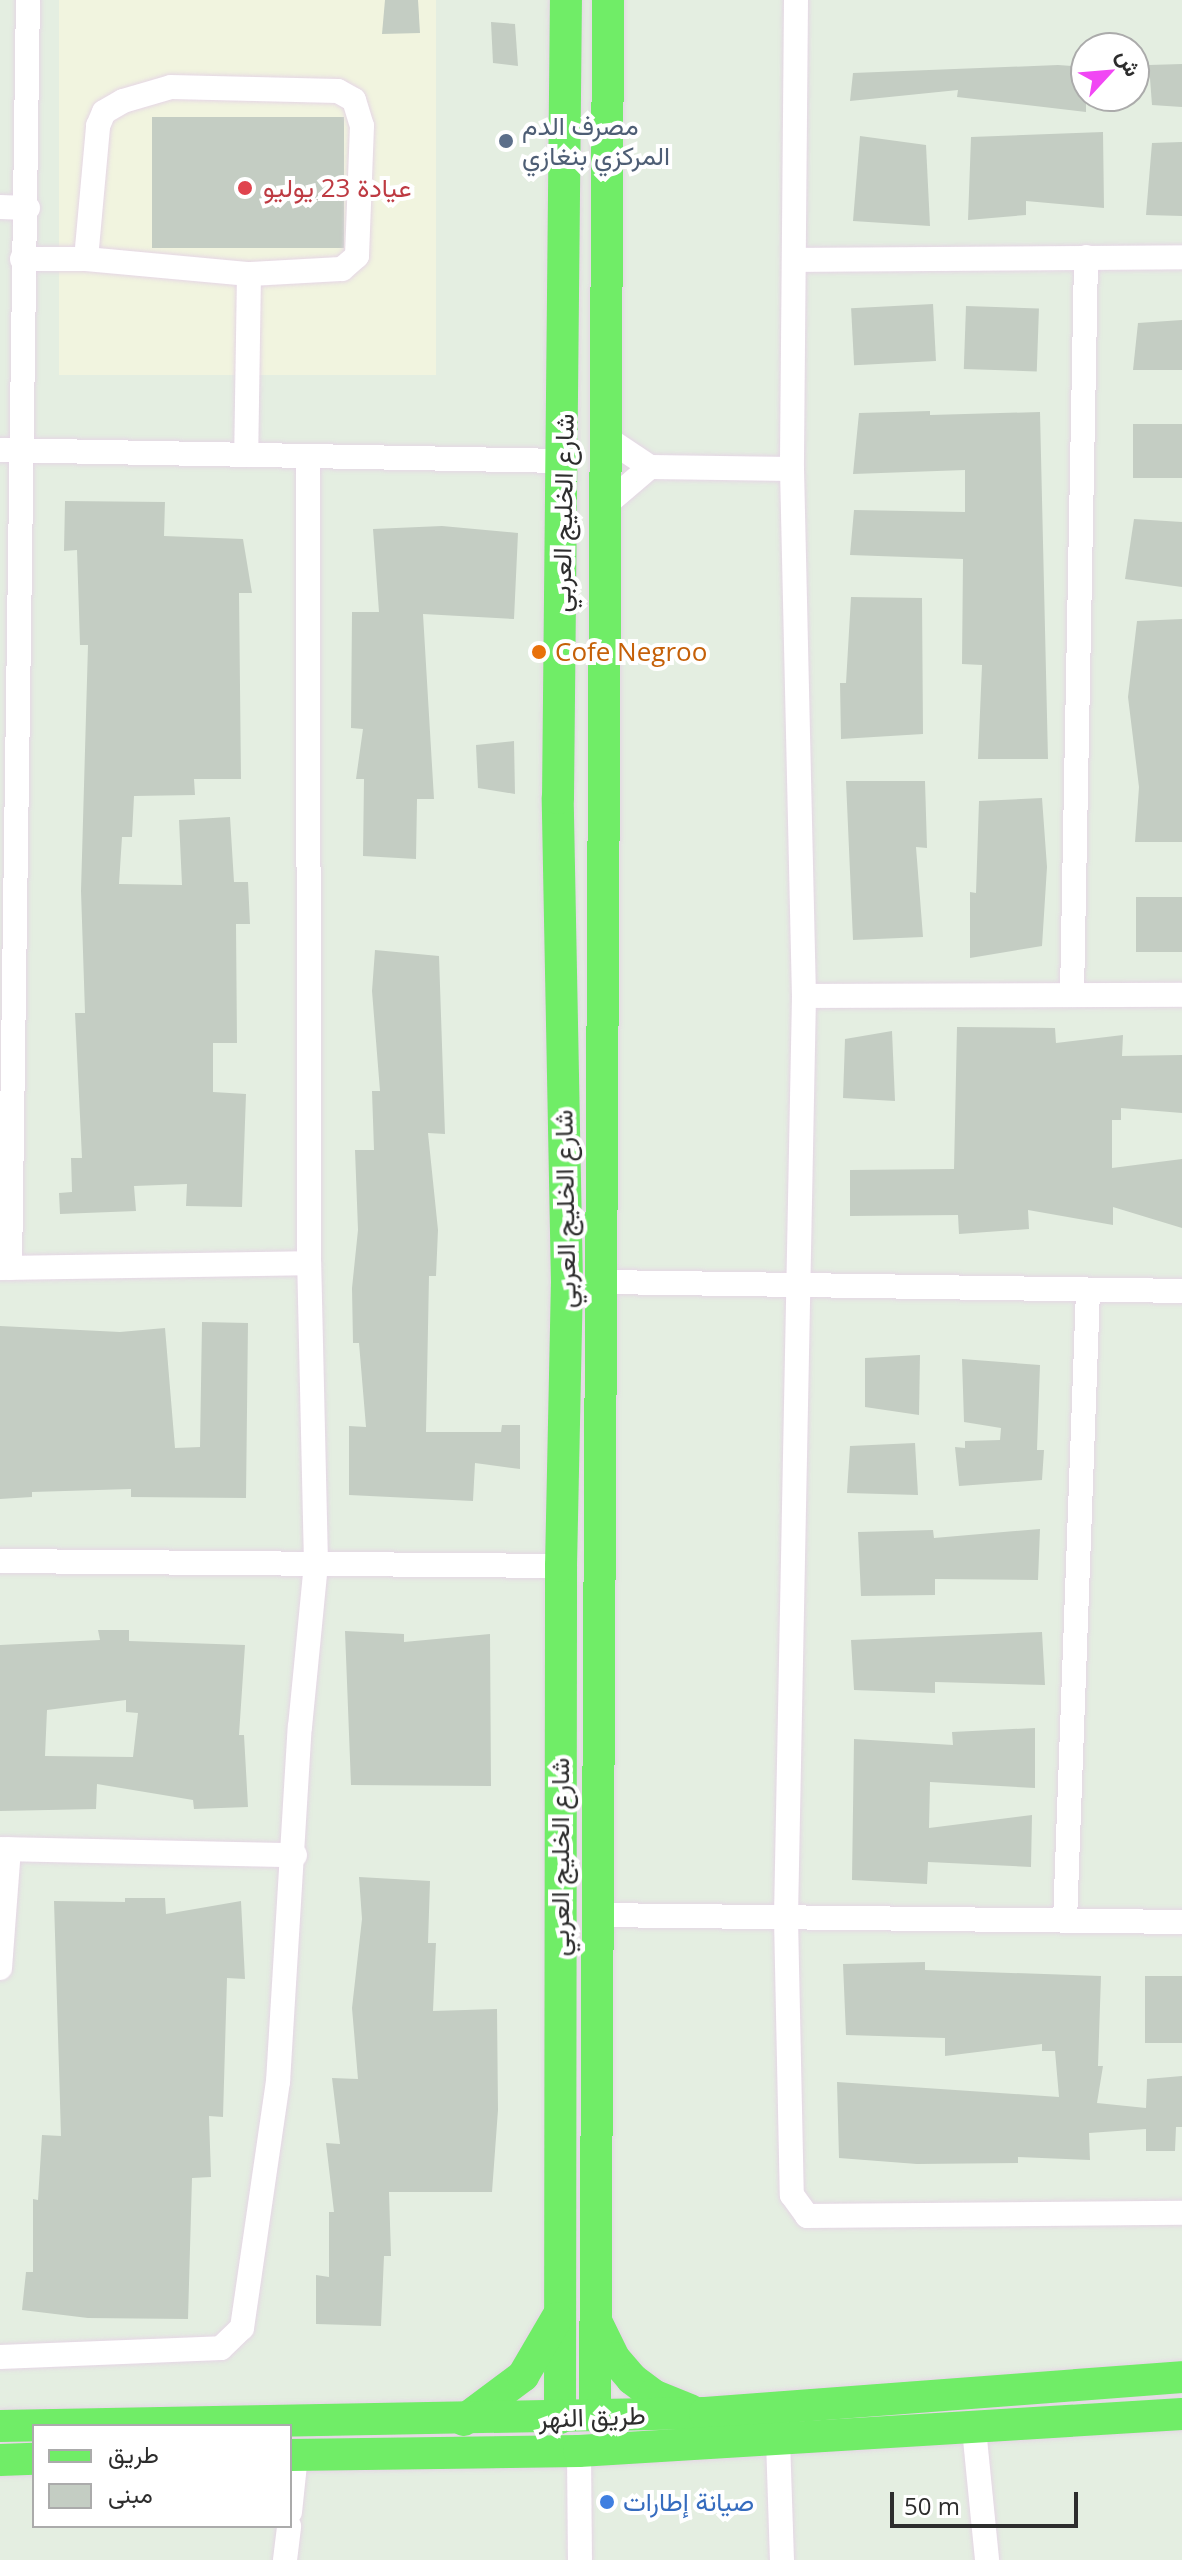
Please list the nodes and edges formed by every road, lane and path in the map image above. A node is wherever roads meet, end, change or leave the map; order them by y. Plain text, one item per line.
1 (28, 0) edge
2 (566, 0) edge
3 (608, 0) edge
4 (796, 0) edge
5 (0, 207) edge
6 (28, 208) junction
7 (1086, 257) junction
8 (1182, 257) edge
9 (22, 259) junction
10 (86, 259) junction
11 (797, 260) junction
12 (249, 274) junction
13 (608, 439) junction
14 (10, 451) edge
15 (246, 455) junction
16 (308, 456) junction
17 (565, 461) junction
18 (650, 467) junction
19 (792, 469) junction
20 (609, 502) junction
21 (8, 721) edge
22 (558, 798) junction
23 (606, 802) junction
24 (1072, 995) junction
25 (1182, 995) edge
26 (804, 996) junction
27 (7, 1012) edge
28 (309, 1263) junction
29 (5, 1268) edge
30 (605, 1282) junction
31 (795, 1285) junction
32 (1088, 1290) junction
33 (1182, 1291) edge
34 (0, 1561) edge
35 (316, 1564) junction
36 (561, 1566) junction
37 (4, 1849) edge
38 (295, 1855) junction
39 (595, 1915) junction
40 (786, 1918) junction
41 (1065, 1921) junction
42 (1182, 1922) edge
43 (0, 1968) edge
44 (1182, 2213) edge
45 (561, 2308) junction
46 (593, 2308) junction
47 (0, 2357) edge
48 (1182, 2377) edge
49 (705, 2413) junction
50 (1182, 2414) edge
51 (595, 2416) junction
52 (560, 2418) junction
53 (460, 2421) junction
54 (184, 2424) edge
55 (0, 2426) edge
56 (32, 2426) edge
57 (974, 2429) junction
58 (778, 2440) junction
59 (579, 2451) junction
60 (293, 2455) edge
61 (32, 2459) edge
62 (0, 2460) edge
63 (289, 2528) edge
64 (285, 2560) edge
65 (580, 2560) edge
66 (782, 2560) edge
67 (987, 2560) edge

1 - 6 street
2 - 17 main road, شارع الخليج العربي
3 - 13 main road, شارع الخليج العربي
4 - 11 street
5 - 6 street
6 - 9 street
7 - 8 street
7 - 11 street
7 - 24 street
9 - 10 street
9 - 14 street
10 - 12 street
10 - 12 street
11 - 19 street
12 - 15 street
13 - 18 street
13 - 20 main road, شارع الخليج العربي
14 - 15 street
14 - 21 street
15 - 16 street
16 - 17 street
16 - 28 street
17 - 22 main road, شارع الخليج العربي
18 - 19 street
18 - 20 street
19 - 26 street
20 - 23 main road, شارع الخليج العربي
21 - 27 street
22 - 23 main road
22 - 36 main road, شارع الخليج العربي
23 - 30 main road, شارع الخليج العربي
24 - 25 street
24 - 26 street
26 - 31 street
27 - 29 street
28 - 29 street
28 - 35 street
30 - 31 street
30 - 39 main road, شارع الخليج العربي
31 - 32 street
31 - 40 street
32 - 33 street
32 - 41 street
34 - 35 street
35 - 36 street
35 - 38 street
36 - 45 main road, شارع الخليج العربي
37 - 38 street
37 - 43 street
38 - 47 street
39 - 40 street
39 - 46 main road, شارع الخليج العربي
40 - 41 street
40 - 44 street
41 - 42 street
45 - 52 main road, شارع الخليج العربي
45 - 53 main road
46 - 49 main road
46 - 51 main road, شارع الخليج العربي
48 - 49 main road, طريق النهر
49 - 51 main road, طريق النهر
50 - 57 main road, طريق النهر
51 - 52 main road, طريق النهر
52 - 53 main road, طريق النهر
53 - 54 main road, طريق النهر
55 - 56 main road, طريق النهر
57 - 58 main road, طريق النهر
57 - 67 street
58 - 59 main road, طريق النهر
58 - 66 street
59 - 60 main road, طريق النهر
59 - 65 street
61 - 62 main road
63 - 64 street

